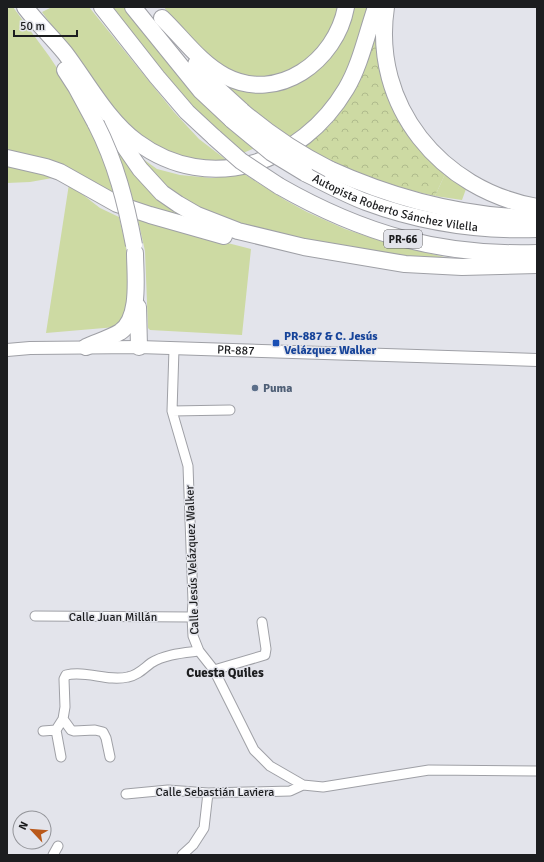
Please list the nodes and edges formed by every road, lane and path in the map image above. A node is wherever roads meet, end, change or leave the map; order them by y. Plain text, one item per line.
1 (102, 7) edge
2 (133, 7) edge
3 (346, 7) edge
4 (376, 7) edge
5 (386, 7) edge
6 (30, 13) edge
7 (158, 13) edge
8 (98, 98) junction
9 (237, 116) junction
10 (7, 158) edge
11 (537, 207) edge
12 (537, 218) edge
13 (537, 228) edge
14 (134, 249) junction
15 (537, 253) edge
16 (405, 264) junction
17 (537, 265) edge
18 (86, 347) junction
19 (139, 347) junction
20 (174, 349) junction
21 (7, 350) edge
22 (537, 360) edge
23 (230, 410) dead end
24 (172, 411) junction
25 (35, 616) dead end
26 (192, 617) junction
27 (262, 622) dead end
28 (199, 652) junction
29 (214, 670) junction
30 (63, 719) junction
31 (56, 730) junction
32 (43, 731) dead end
33 (61, 757) dead end
34 (110, 757) dead end
35 (537, 771) edge
36 (303, 784) junction
37 (208, 793) junction
38 (126, 794) dead end
39 (58, 846) dead end
40 (53, 855) edge
41 (182, 855) edge

1 - 15 highway, PR-66, bridge
2 - 9 highway, Autopista Roberto Sánchez Vilella / PR-66
3 - 7 highway
4 - 8 highway
5 - 11 highway
6 - 8 highway
6 - 14 highway, bridge
7 - 9 highway
8 - 16 highway
9 - 12 highway, bridge
9 - 13 highway, Autopista Roberto Sánchez Vilella / PR-66, bridge
10 - 16 highway
14 - 18 highway
14 - 19 highway
16 - 17 highway
18 - 19 street, PR-887
18 - 21 street, PR-887
19 - 20 street, PR-887
20 - 22 street, PR-887
20 - 24 street, Calle Jesús Velázquez Walker
23 - 24 street
24 - 26 street, Calle Jesús Velázquez Walker
25 - 26 street, Calle Juan Millán
26 - 28 street, Calle Jesús Velázquez Walker
27 - 29 street
28 - 29 street, Calle Jesús Velázquez Walker
28 - 30 street
29 - 36 street, Calle Jesús Velázquez Walker
30 - 31 street
30 - 34 street
31 - 32 street
31 - 33 street
35 - 36 street, Calle Jesús Velázquez Walker
36 - 37 street, Calle Sebastián Laviera
37 - 38 street, Calle Sebastián Laviera
37 - 41 street
39 - 40 street

